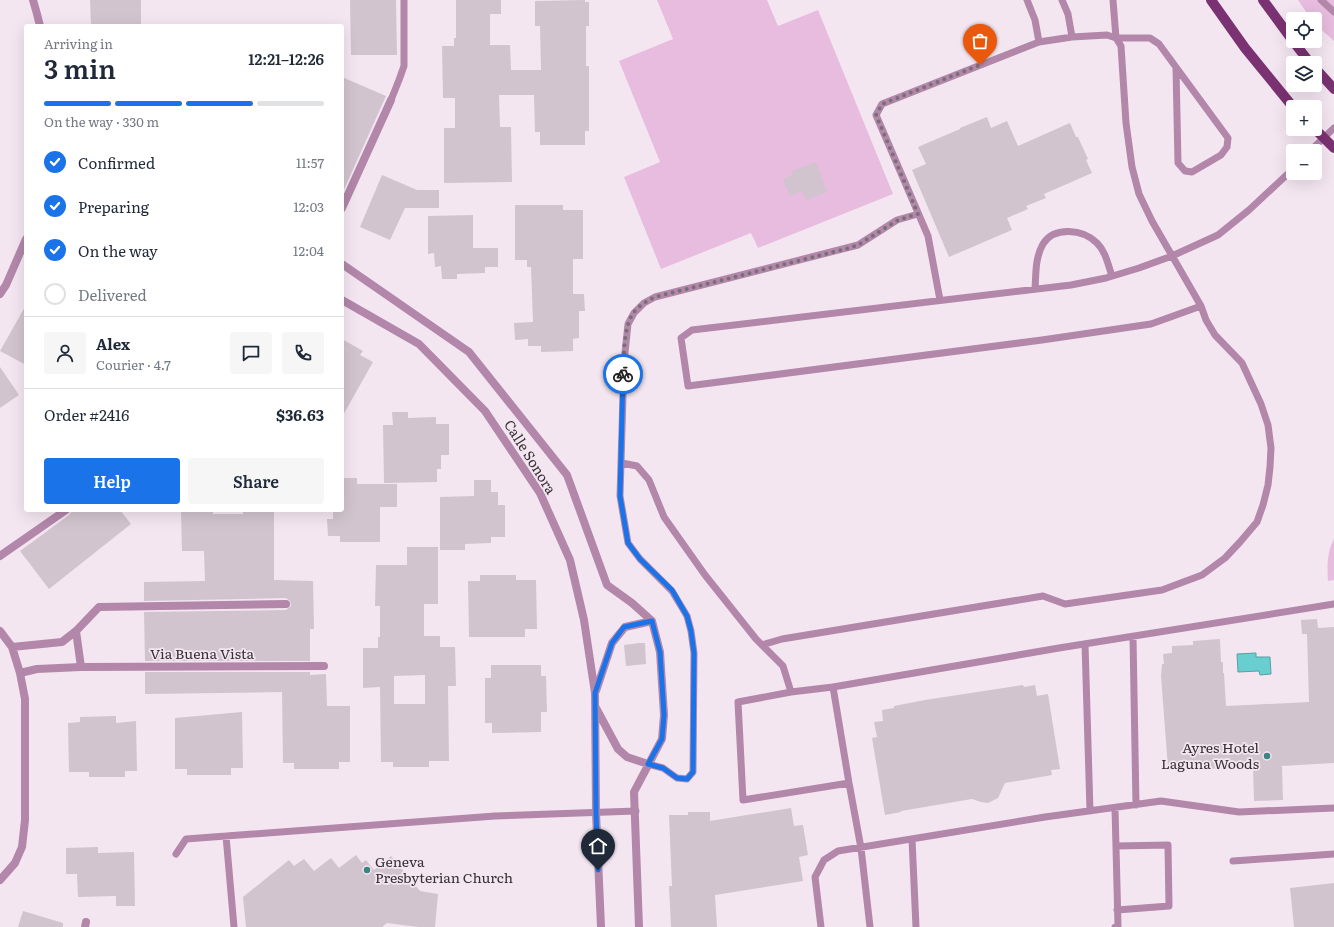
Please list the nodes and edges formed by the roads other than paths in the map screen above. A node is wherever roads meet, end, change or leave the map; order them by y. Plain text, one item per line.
1 (33, 0) edge
2 (404, 0) edge
3 (1027, 0) edge
4 (1062, 0) edge
5 (1114, 0) edge
6 (1211, 0) edge
7 (1263, 0) edge
8 (1321, 0) edge
9 (1334, 12) edge
10 (40, 24) edge
11 (1286, 31) edge
12 (1072, 37) junction
13 (1116, 38) junction
14 (1039, 42) junction
15 (1298, 48) edge
16 (1305, 56) edge
17 (1176, 68) junction
18 (1322, 75) edge
19 (1334, 88) edge
20 (391, 100) joint
21 (1287, 100) edge
22 (1334, 128) edge
23 (1323, 138) junction
24 (1317, 144) edge
25 (1334, 148) edge
26 (1286, 176) edge
27 (344, 204) edge
28 (918, 214) junction
29 (24, 244) edge
30 (1172, 256) junction
31 (344, 265) edge
32 (1112, 276) junction
33 (1035, 289) junction
34 (0, 294) edge
35 (940, 300) junction
36 (344, 301) edge
37 (1200, 306) junction
38 (622, 463) junction
39 (63, 512) edge
40 (0, 556) edge
41 (286, 604) dead end
42 (1334, 604) edge
43 (652, 621) junction
44 (0, 631) edge
45 (76, 631) junction
46 (1133, 637) junction
47 (1085, 644) junction
48 (762, 645) junction
49 (12, 646) junction
50 (324, 666) dead end
51 (81, 667) junction
52 (20, 673) junction
53 (833, 687) junction
54 (791, 692) junction
55 (595, 693) junction
56 (596, 707) junction
57 (648, 764) junction
58 (849, 783) junction
59 (1136, 805) junction
60 (1114, 808) junction
61 (1334, 808) edge
62 (636, 811) junction
63 (1090, 811) junction
64 (596, 813) junction
65 (226, 836) junction
66 (912, 839) junction
67 (1116, 846) junction
68 (861, 848) junction
69 (176, 854) dead end
70 (1334, 854) edge
71 (1233, 861) dead end
72 (0, 880) edge
73 (1117, 910) junction
74 (234, 927) edge
75 (601, 927) edge
76 (639, 927) edge
77 (821, 927) edge
78 (870, 927) edge
79 (916, 927) edge
80 (1115, 927) edge

1 - 10 street
2 - 20 lane
3 - 14 lane
4 - 12 lane
5 - 13 lane
6 - 21 main road
7 - 11 main road
8 - 9 lane
12 - 13 lane
12 - 14 lane
13 - 17 lane
13 - 30 lane
14 - 28 lane
15 - 16 main road
17 - 17 lane
18 - 19 main road
20 - 27 street
22 - 23 lane
23 - 24 lane
23 - 25 main road
26 - 30 lane
28 - 35 lane
28 - 38 lane
29 - 34 street
30 - 32 lane
30 - 37 lane
31 - 43 street, Calle Sonora
32 - 33 lane
32 - 33 lane
33 - 35 lane
35 - 37 lane
36 - 55 street, Calle Sonora
37 - 48 lane
38 - 48 lane
38 - 57 lane
39 - 40 street
41 - 45 street
42 - 46 lane
43 - 55 street, Calle Sonora
43 - 57 street
44 - 49 street
45 - 49 street
45 - 51 street
46 - 47 lane
46 - 59 lane
47 - 53 lane
47 - 63 lane
48 - 54 lane
49 - 52 street
50 - 51 street, Via Buena Vista
51 - 52 street, Via Buena Vista
52 - 72 street
53 - 54 lane
53 - 58 lane
54 - 58 lane
55 - 56 street, Calle Sonora
56 - 57 street, Calle Sonora
56 - 64 street, Calle Sonora
57 - 62 street
58 - 68 lane
59 - 60 lane
59 - 61 lane
60 - 63 lane
60 - 67 lane
62 - 64 lane
62 - 76 street
63 - 66 lane
64 - 65 lane
64 - 75 street, Calle Sonora
65 - 69 lane
65 - 74 lane
66 - 68 lane
66 - 79 lane
67 - 73 lane
67 - 73 lane
68 - 77 lane
68 - 78 lane
70 - 71 lane
73 - 80 lane

